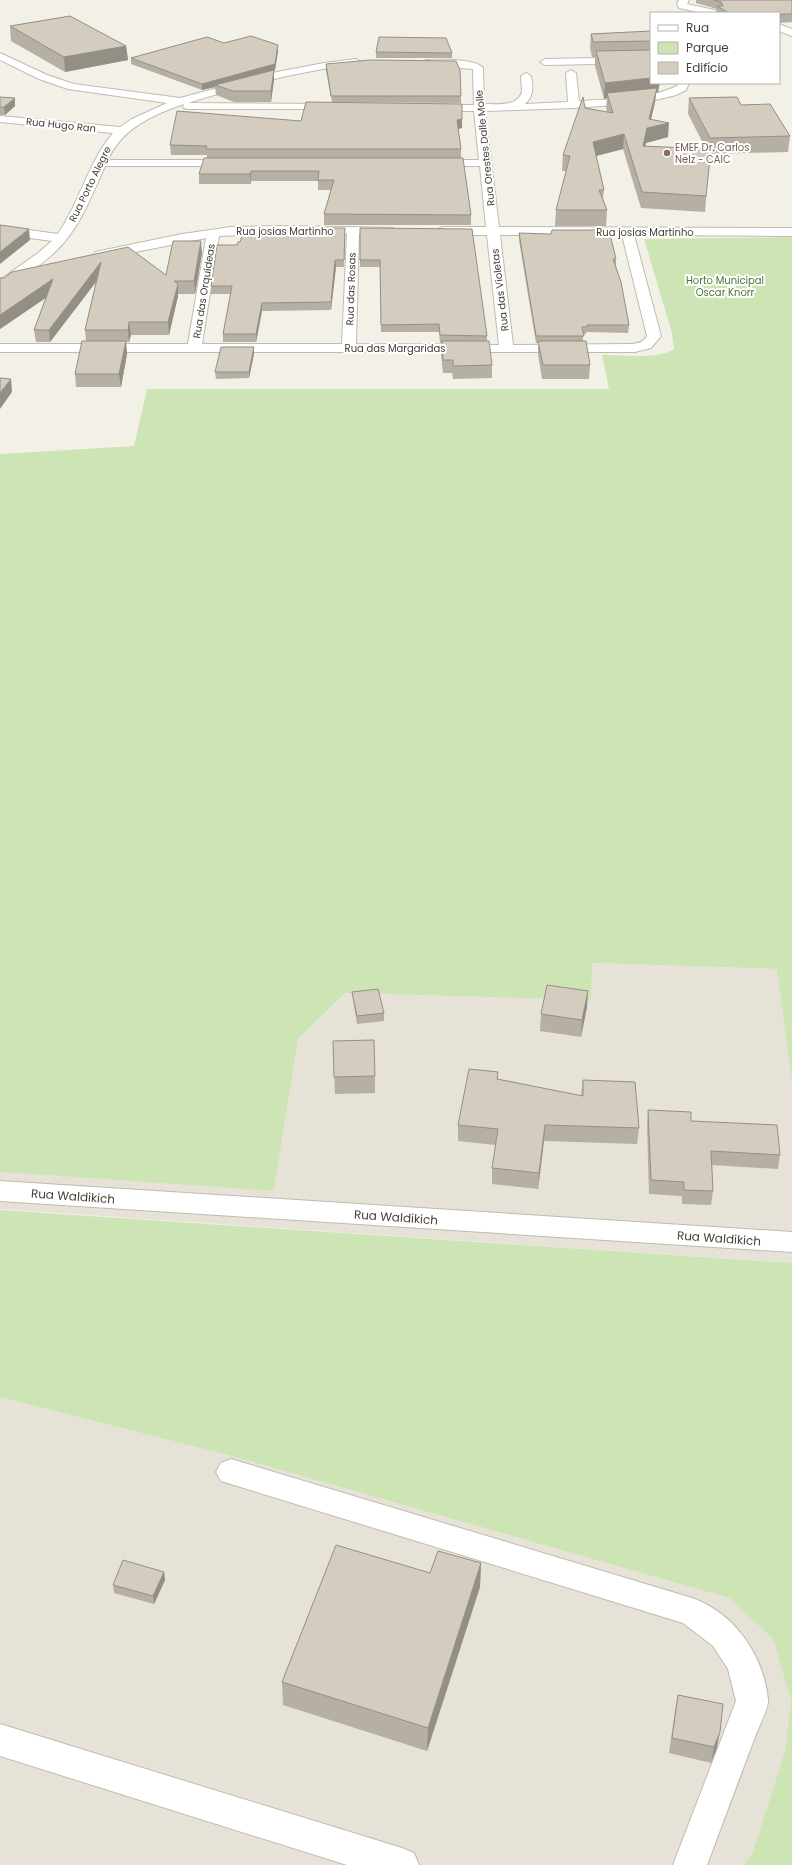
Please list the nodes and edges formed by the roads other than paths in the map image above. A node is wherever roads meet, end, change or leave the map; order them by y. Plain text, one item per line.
1 (684, 0) edge
2 (711, 12) edge
3 (780, 27) edge
4 (792, 33) edge
5 (0, 56) edge
6 (650, 60) edge
7 (364, 62) edge
8 (418, 62) edge
9 (545, 62) dead end
10 (571, 73) dead end
11 (526, 76) dead end
12 (684, 84) edge
13 (178, 101) junction
14 (574, 105) junction
15 (165, 106) junction
16 (346, 107) edge
17 (424, 108) edge
18 (479, 108) junction
19 (510, 108) junction
20 (0, 119) edge
21 (123, 131) junction
22 (101, 163) junction
23 (242, 163) edge
24 (423, 163) edge
25 (486, 163) junction
26 (0, 230) edge
27 (353, 231) junction
28 (400, 231) edge
29 (431, 231) edge
30 (493, 232) junction
31 (627, 232) junction
32 (792, 232) edge
33 (213, 233) junction
34 (61, 238) junction
35 (91, 256) edge
36 (53, 264) edge
37 (22, 270) junction
38 (0, 271) edge
39 (0, 286) edge
40 (0, 348) edge
41 (194, 348) junction
42 (349, 348) junction
43 (506, 348) junction
44 (0, 1191) edge
45 (792, 1242) edge
46 (231, 1472) dead end
47 (0, 1740) edge
48 (402, 1865) edge
49 (690, 1865) edge

1 - 2 street
3 - 4 street
5 - 13 street
6 - 9 street
7 - 13 street, Rua Porto Alegre
8 - 18 street, Rua Orestes Dalle Molle
10 - 14 street
11 - 19 street
12 - 14 street
13 - 15 street, Rua Porto Alegre
14 - 19 street
15 - 16 street
15 - 21 street, Rua Porto Alegre
17 - 18 street
18 - 19 street
18 - 25 street, Rua Orestes Dalle Molle
20 - 21 street, Rua Hugo Ran
21 - 22 street, Rua Porto Alegre
22 - 23 street
22 - 34 street, Rua Porto Alegre
24 - 25 street
25 - 30 street, Rua Orestes Dalle Molle
26 - 34 street
27 - 28 street, Rua josias Martinho
27 - 33 street, Rua josias Martinho
27 - 42 street, Rua das Rosas
29 - 30 street, Rua josias Martinho
30 - 31 street, Rua josias Martinho
30 - 43 street, Rua das Violetas
31 - 32 street, Rua josias Martinho
31 - 43 street, Rua das Margaridas
33 - 35 street, Rua josias Martinho
33 - 41 street, Rua das Orquídeas
34 - 37 street, Rua Porto Alegre
36 - 37 street
37 - 38 street
37 - 39 street, Rua Porto Alegre
40 - 41 street, Rua das Margaridas
41 - 42 street, Rua das Margaridas
42 - 43 street, Rua das Margaridas
44 - 45 street, Rua Waldikich
46 - 49 street
47 - 48 street

